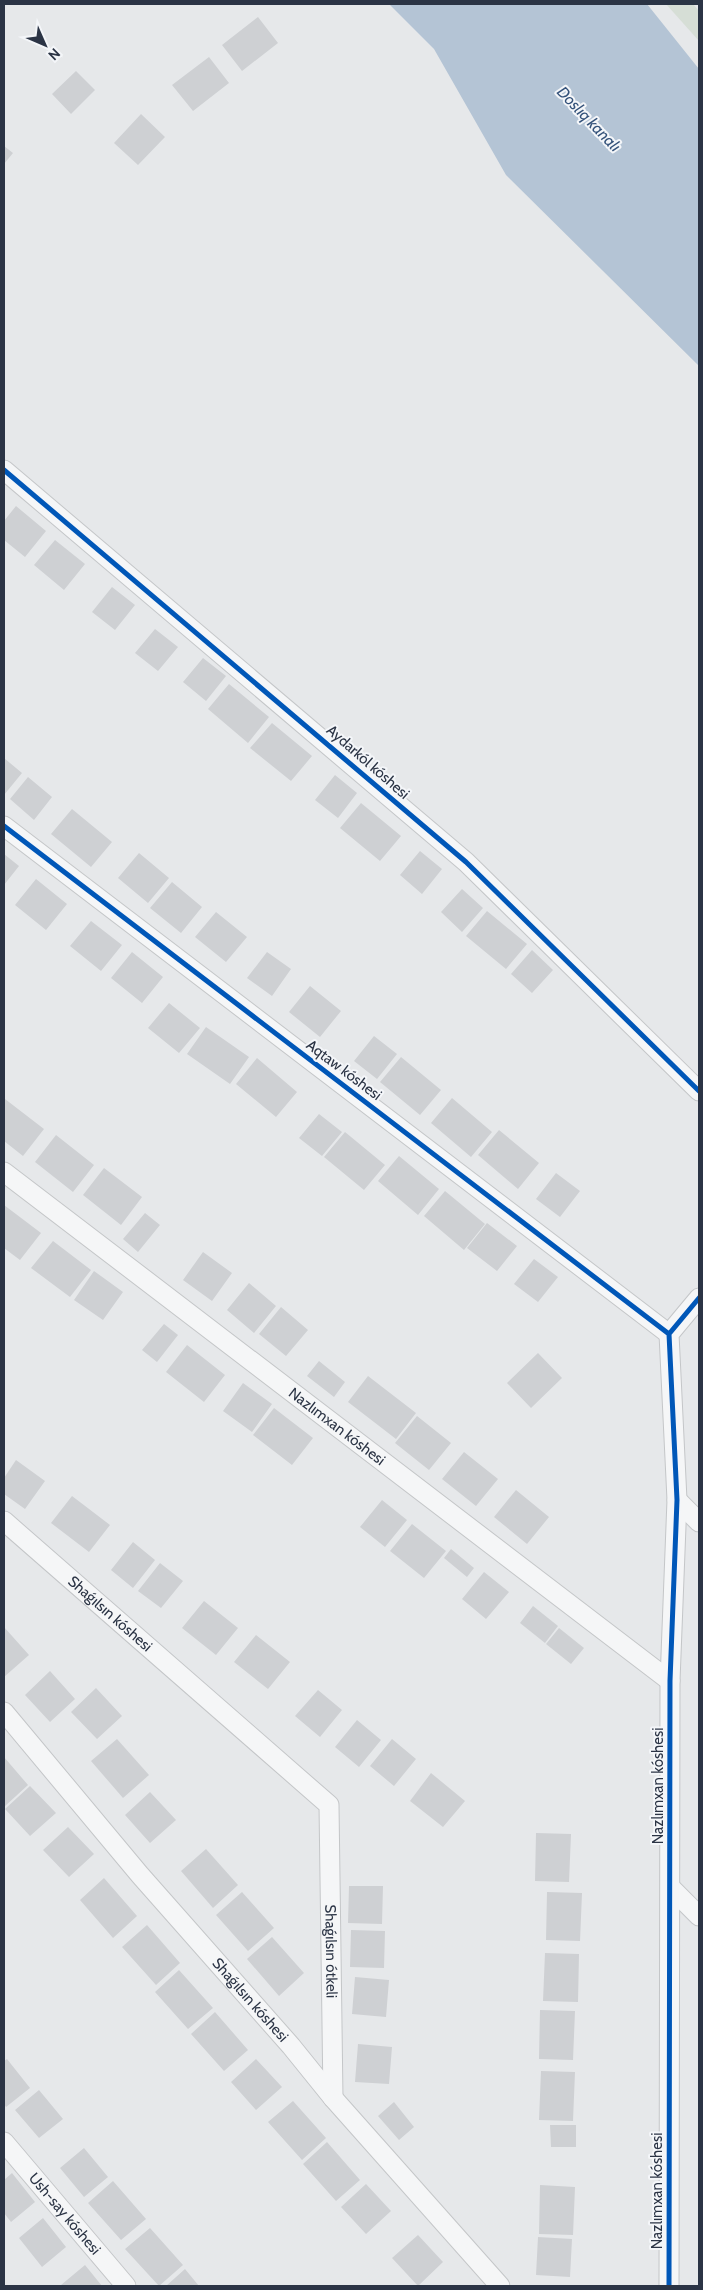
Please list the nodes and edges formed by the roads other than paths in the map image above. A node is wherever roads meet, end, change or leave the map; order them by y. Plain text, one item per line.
1 (4, 470) edge
2 (4, 826) edge
3 (699, 1091) edge
4 (4, 1172) edge
5 (699, 1298) edge
6 (669, 1334) junction
7 (677, 1500) junction
8 (4, 1521) edge
9 (699, 1522) edge
10 (670, 1681) junction
11 (4, 1712) edge
12 (330, 1805) joint
13 (671, 1888) junction
14 (699, 1916) edge
15 (333, 2098) junction
16 (4, 2142) edge
17 (126, 2286) edge
18 (500, 2286) edge
19 (669, 2286) edge

1 - 3 street, Aydarkól kóshesi
2 - 6 street, Aqtaw kóshesi
4 - 10 street, Nazlımxan kóshesi
5 - 6 street
6 - 7 street, Nazlımxan kóshesi
7 - 9 street
7 - 10 street, Nazlımxan kóshesi
8 - 12 street, Shaǵılsın kóshesi
10 - 13 street, Nazlımxan kóshesi
11 - 15 street, Shaǵılsın kóshesi
12 - 15 street, Shaǵılsın ótkeli
13 - 14 street
13 - 19 street, Nazlımxan kóshesi
15 - 18 street, Shaǵılsın kóshesi
16 - 17 street, Ush-say kóshesi

